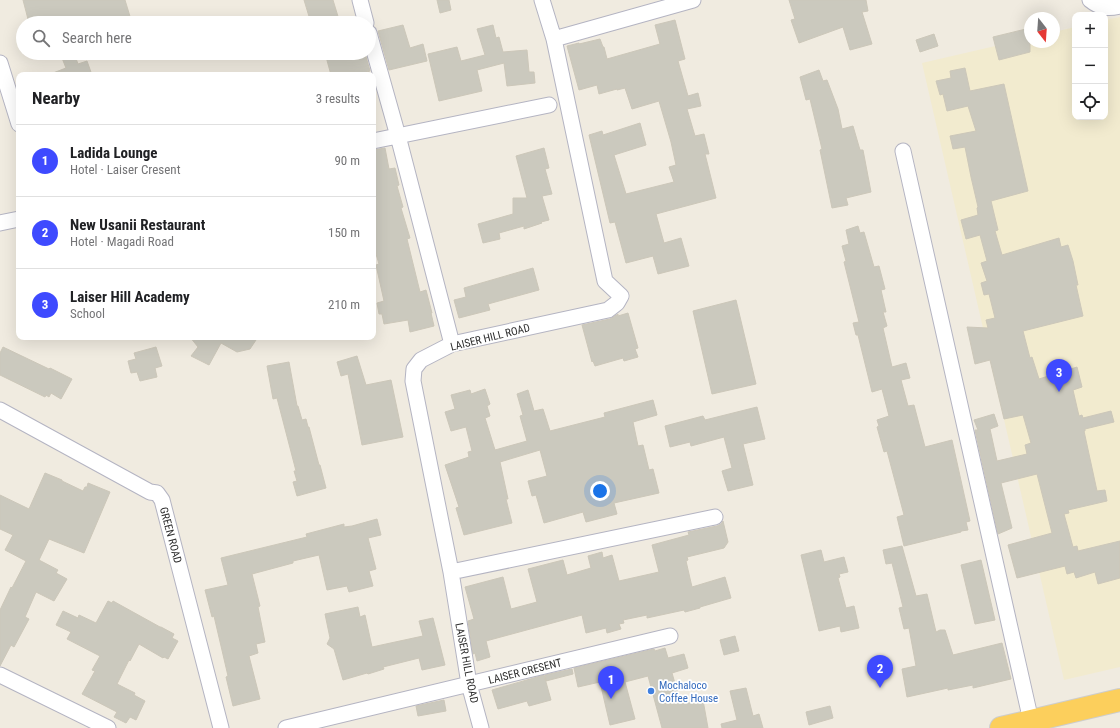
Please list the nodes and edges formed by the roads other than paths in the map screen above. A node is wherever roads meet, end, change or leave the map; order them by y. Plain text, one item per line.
1 (360, 0) edge
2 (542, 0) edge
3 (693, 0) edge
4 (1090, 0) edge
5 (1120, 6) edge
6 (364, 16) edge
7 (554, 39) junction
8 (376, 58) edge
9 (0, 63) edge
10 (549, 105) dead end
11 (16, 114) edge
12 (398, 136) junction
13 (376, 140) edge
14 (903, 151) dead end
15 (16, 220) edge
16 (0, 223) edge
17 (452, 344) junction
18 (0, 410) edge
19 (715, 517) dead end
20 (451, 572) junction
21 (670, 636) dead end
22 (0, 675) edge
23 (469, 684) junction
24 (1120, 700) edge
25 (1031, 721) junction
26 (108, 728) edge
27 (221, 728) edge
28 (286, 728) edge
29 (481, 728) edge
30 (1001, 728) edge

1 - 6 street
2 - 7 street, LAISER HILL ROAD
3 - 7 street
4 - 5 street
7 - 17 street, LAISER HILL ROAD
8 - 12 street
9 - 11 street
10 - 12 street
12 - 13 street
12 - 17 street
14 - 25 street
15 - 16 street
17 - 20 street, LAISER HILL ROAD
18 - 27 street, GREEN ROAD
19 - 20 street
20 - 23 street, LAISER HILL ROAD
21 - 23 street, LAISER CRESENT
22 - 26 street
23 - 28 street, LAISER CRESENT
23 - 29 street, LAISER HILL ROAD
24 - 25 highway
25 - 30 highway

